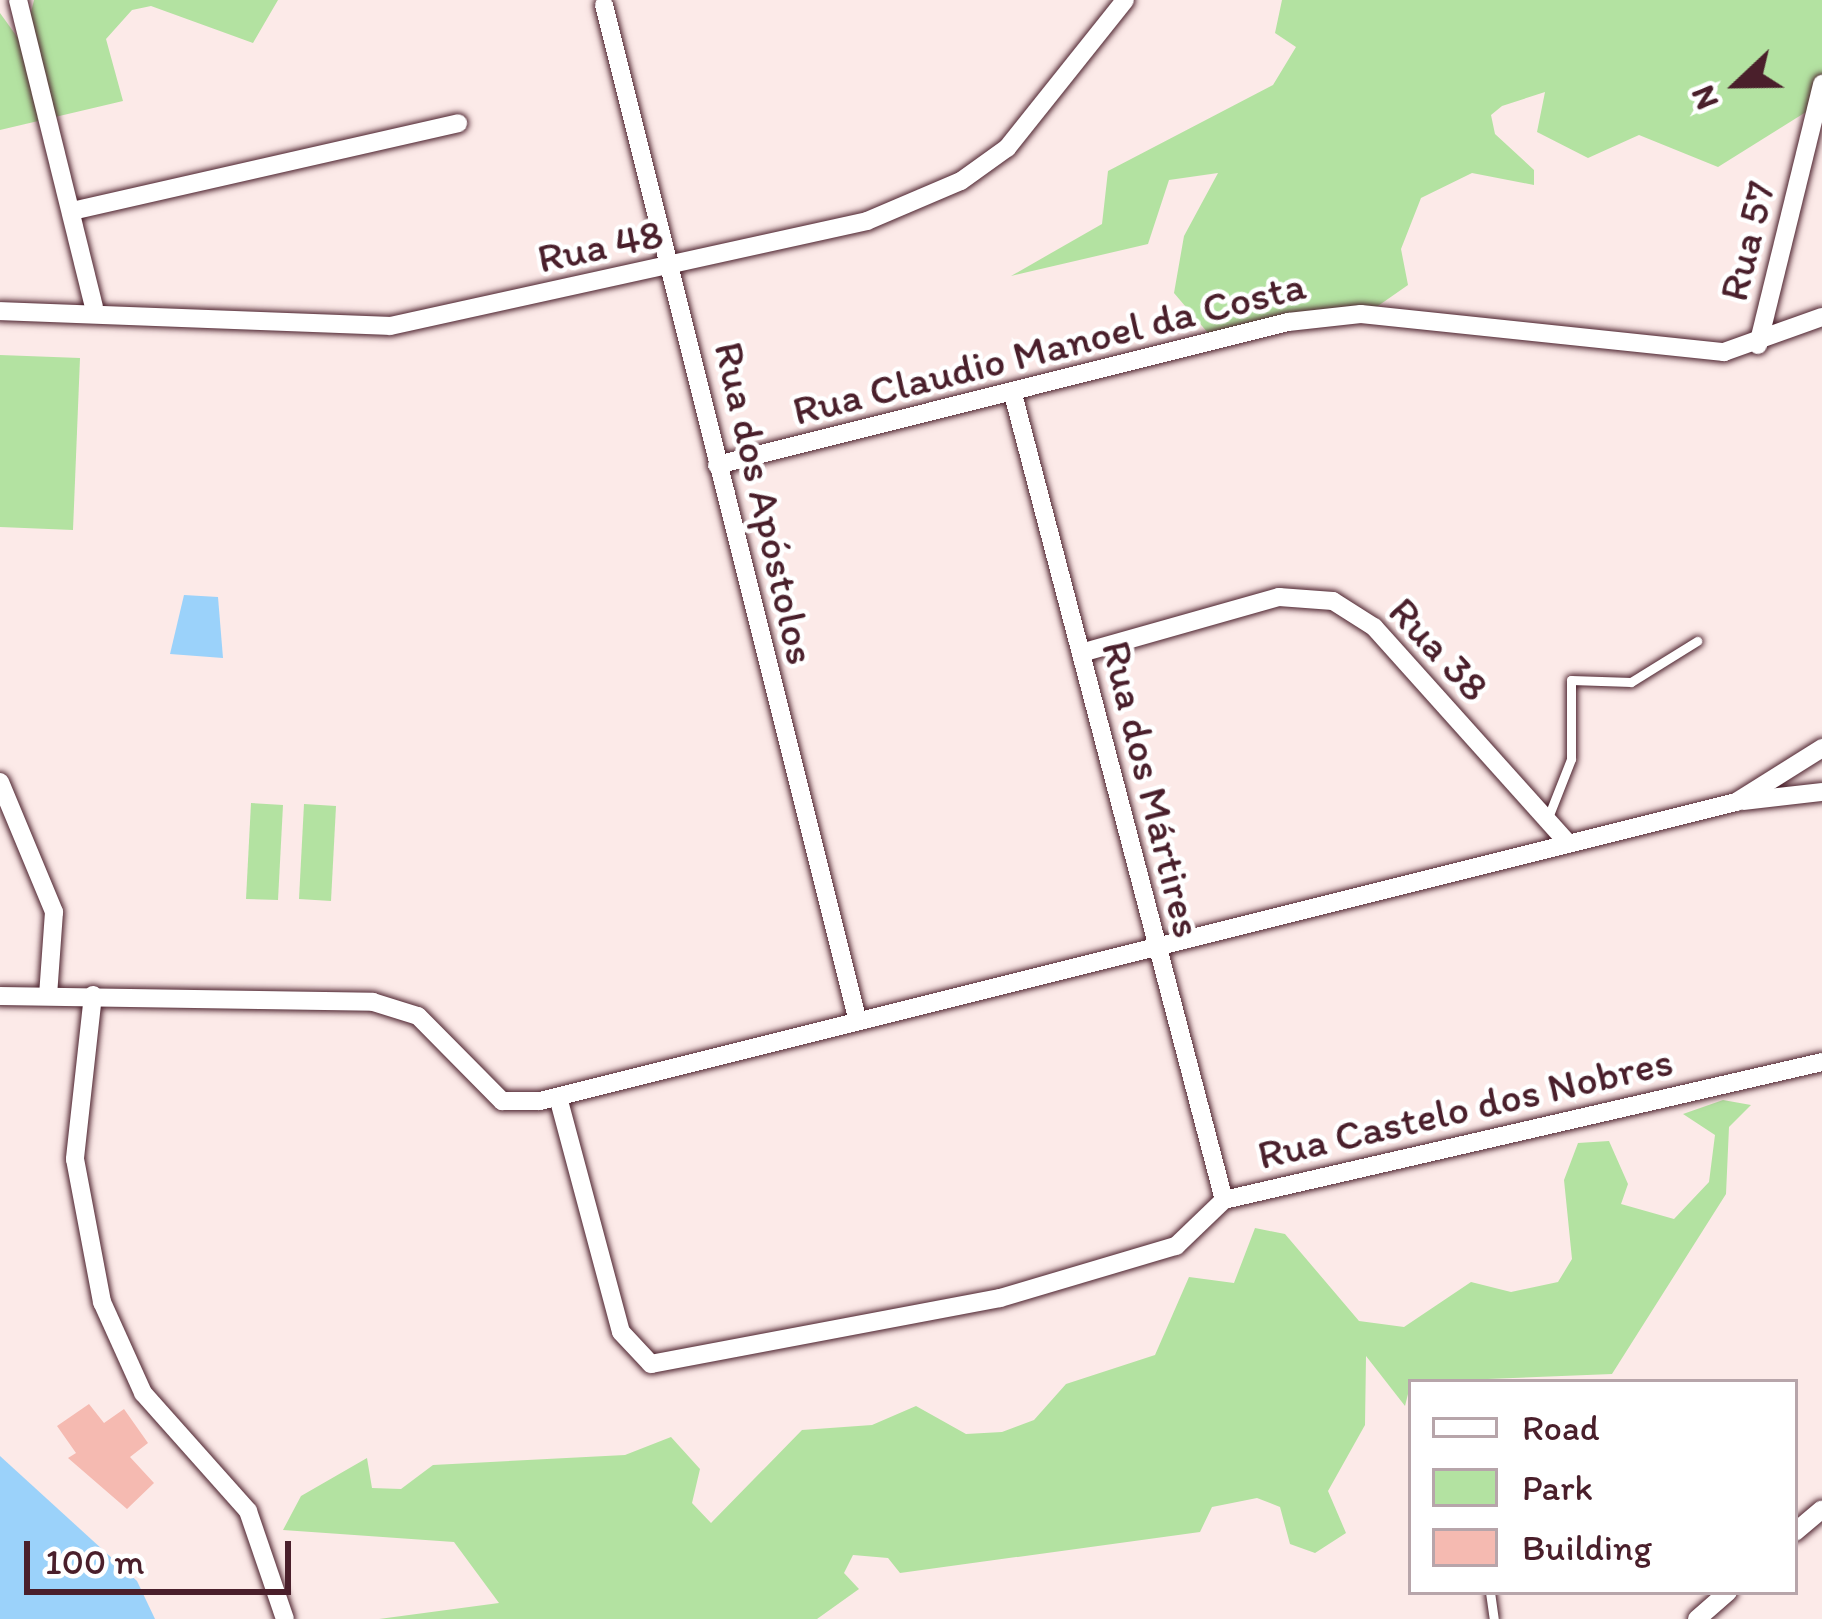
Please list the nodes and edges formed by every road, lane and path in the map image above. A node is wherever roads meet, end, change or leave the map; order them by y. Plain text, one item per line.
1 (18, 0) edge
2 (1125, 0) edge
3 (604, 5) dead end
4 (1822, 84) edge
5 (458, 123) dead end
6 (72, 211) junction
7 (674, 267) junction
8 (94, 307) junction
9 (0, 311) edge
10 (1822, 317) edge
11 (1758, 345) junction
12 (1013, 394) junction
13 (717, 465) junction
14 (1696, 641) dead end
15 (1082, 653) junction
16 (1822, 748) edge
17 (0, 782) edge
18 (1822, 792) edge
19 (1736, 802) junction
20 (1546, 820) junction
21 (1565, 840) junction
22 (1153, 941) junction
23 (93, 995) junction
24 (0, 996) edge
25 (48, 996) junction
26 (856, 1018) junction
27 (1822, 1063) edge
28 (558, 1097) junction
29 (1224, 1200) junction
30 (1822, 1509) edge
31 (1798, 1529) edge
32 (1725, 1595) edge
33 (285, 1619) edge
34 (1697, 1619) edge

1 - 6 street
2 - 7 street, Rua 48
3 - 7 street, Rua dos Apóstolos
4 - 11 street, Rua 57
5 - 6 street
6 - 8 street
7 - 8 street, Rua 48
7 - 13 street, Rua dos Apóstolos
8 - 9 street, Rua 48
10 - 11 street, Rua Claudio Manoel da Costa
11 - 12 street, Rua Claudio Manoel da Costa
12 - 13 street, Rua Claudio Manoel da Costa
12 - 15 street, Rua dos Mártires
13 - 26 street, Rua dos Apóstolos
14 - 20 lane
15 - 20 street, Rua 38
15 - 22 street, Rua dos Mártires
16 - 19 street
17 - 25 street
18 - 19 street
19 - 21 street
20 - 21 street, Rua 38
21 - 22 street
22 - 26 street
22 - 29 street, Rua dos Mártires
23 - 25 street
23 - 28 street
23 - 33 street
24 - 25 street
26 - 28 street
27 - 29 street, Rua Castelo dos Nobres
28 - 29 street, Rua Castelo dos Nobres
30 - 31 street
32 - 34 street

